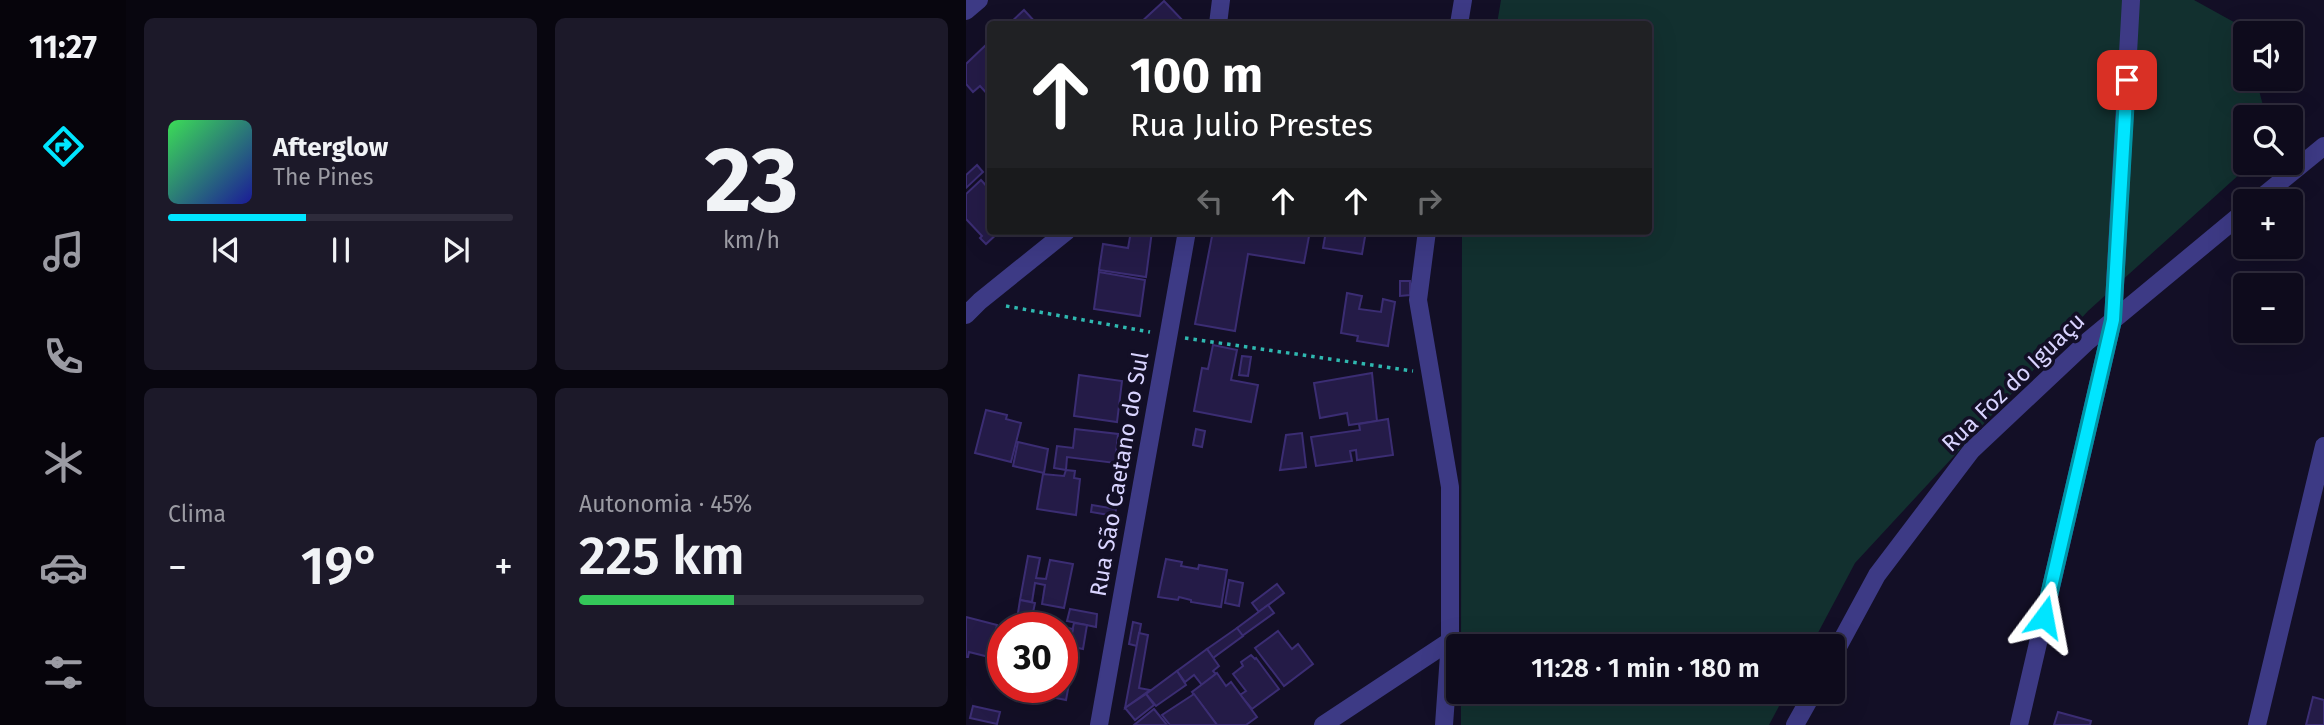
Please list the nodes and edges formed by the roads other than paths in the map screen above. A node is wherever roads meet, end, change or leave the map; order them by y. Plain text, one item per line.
1 (979, 0) edge
2 (1221, 0) edge
3 (1463, 0) edge
4 (2131, 0) edge
5 (966, 11) edge
6 (1218, 21) edge
7 (1460, 21) edge
8 (2324, 146) edge
9 (2272, 189) edge
10 (2233, 221) edge
11 (1062, 235) edge
12 (1186, 235) edge
13 (1426, 235) edge
14 (966, 315) edge
15 (2113, 320) junction
16 (2324, 446) edge
17 (1450, 634) edge
18 (1845, 634) edge
19 (1446, 643) edge
20 (1446, 697) edge
21 (1807, 704) edge
22 (1099, 725) edge
23 (1323, 725) edge
24 (1444, 725) edge
25 (1796, 725) edge
26 (2019, 725) edge
27 (2257, 725) edge

1 - 5 street
2 - 6 street
3 - 7 street
4 - 15 street
8 - 9 street
10 - 15 street, Rua Foz do Iguaçu
11 - 14 street
12 - 22 street, Rua São Caetano do Sul
13 - 17 street
15 - 18 street, Rua Foz do Iguaçu
15 - 26 street
16 - 27 street
19 - 23 street
20 - 24 street
21 - 25 street

